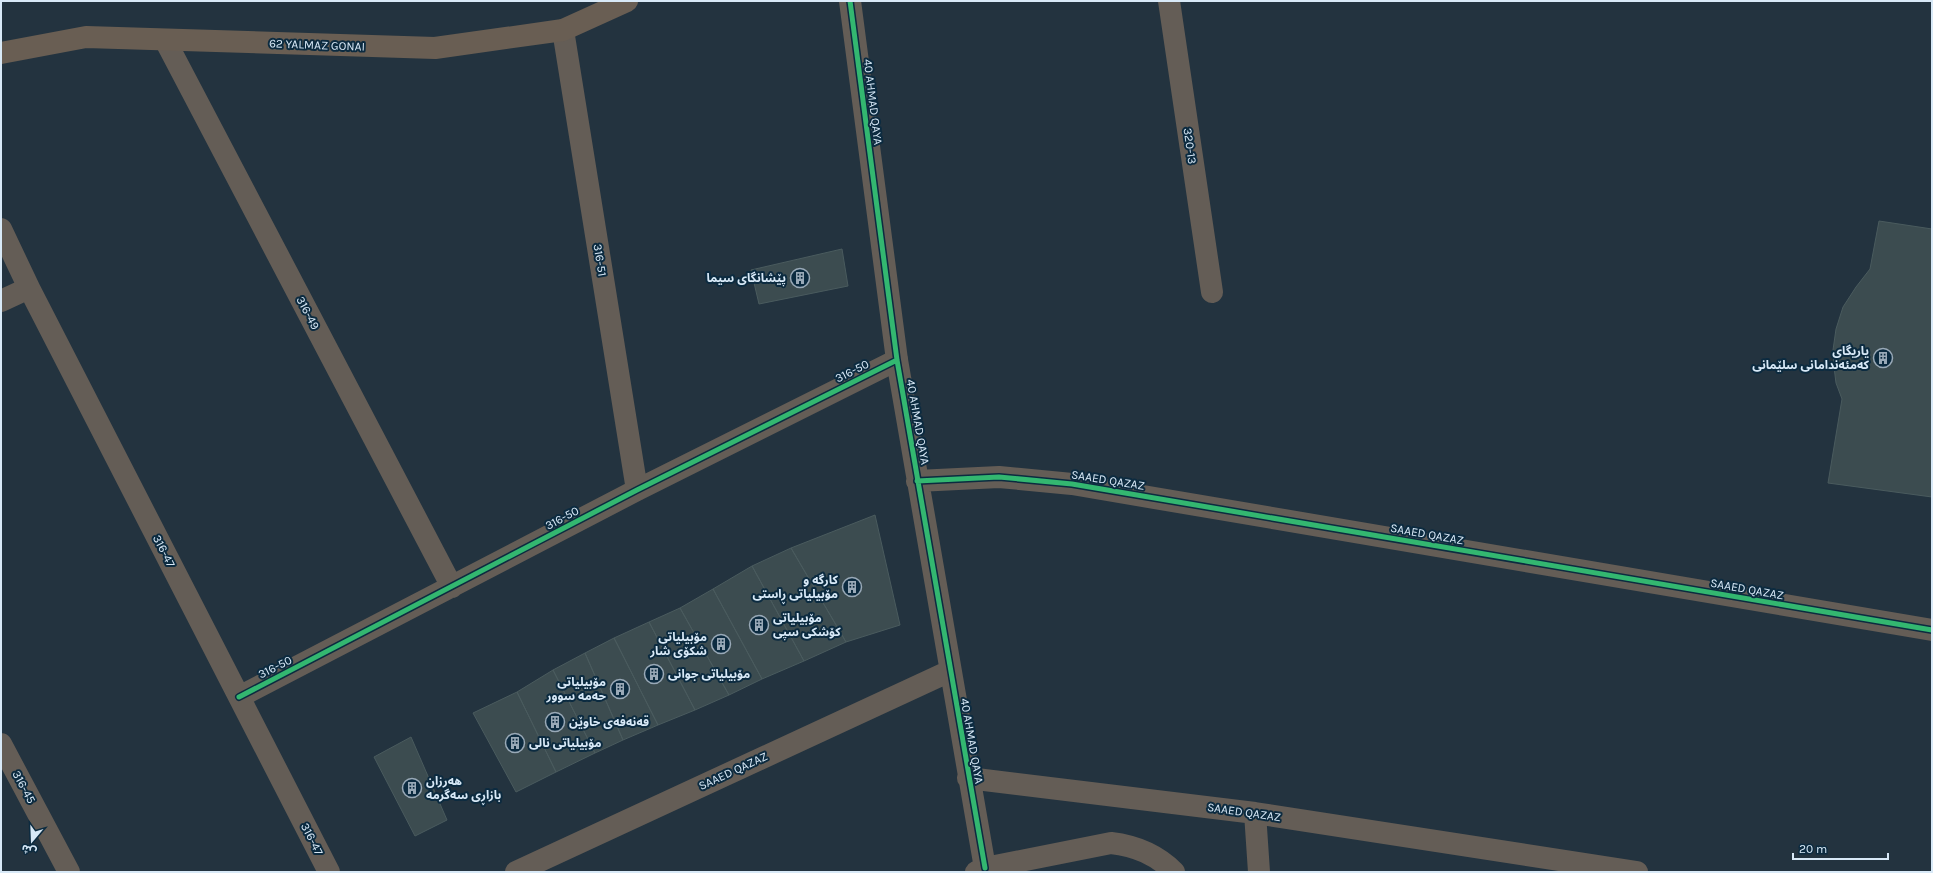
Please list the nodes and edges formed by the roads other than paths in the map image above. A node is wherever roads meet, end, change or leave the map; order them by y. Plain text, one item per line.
1 (627, 1) edge
2 (850, 1) edge
3 (1169, 1) edge
4 (563, 30) junction
5 (165, 40) junction
6 (1, 53) edge
7 (1, 229) edge
8 (29, 288) junction
9 (1212, 292) dead end
10 (1, 301) edge
11 (897, 360) junction
12 (917, 481) junction
13 (637, 490) junction
14 (452, 587) junction
15 (1932, 630) edge
16 (950, 671) junction
17 (239, 697) junction
18 (1, 744) edge
19 (968, 778) junction
20 (1255, 813) junction
21 (981, 870) edge
22 (69, 872) edge
23 (329, 872) edge
24 (516, 872) edge
25 (1174, 872) edge
26 (1259, 872) edge
27 (1637, 872) edge

1 - 4 main road, 62 YALMAZ GONAI
2 - 11 street, 40 AHMAD QAYA
3 - 9 street, 320-13
4 - 5 main road, 62 YALMAZ GONAI
4 - 13 street, 316-51
5 - 6 main road, 62 YALMAZ GONAI
5 - 14 street, 316-49
7 - 8 street, 316-47
8 - 10 street
8 - 17 street, 316-47
11 - 12 street, 40 AHMAD QAYA
11 - 13 street, 316-50
12 - 15 street, SAAED QAZAZ
12 - 16 street, 40 AHMAD QAYA
13 - 14 street, 316-50
14 - 17 street, 316-50
16 - 19 street, 40 AHMAD QAYA
16 - 24 street, SAAED QAZAZ
17 - 23 street, 316-47
18 - 22 street, 316-45
19 - 20 street, SAAED QAZAZ
19 - 21 street, 40 AHMAD QAYA
20 - 26 street
20 - 27 street, SAAED QAZAZ
21 - 25 street, 40 AHMAD QAYA

